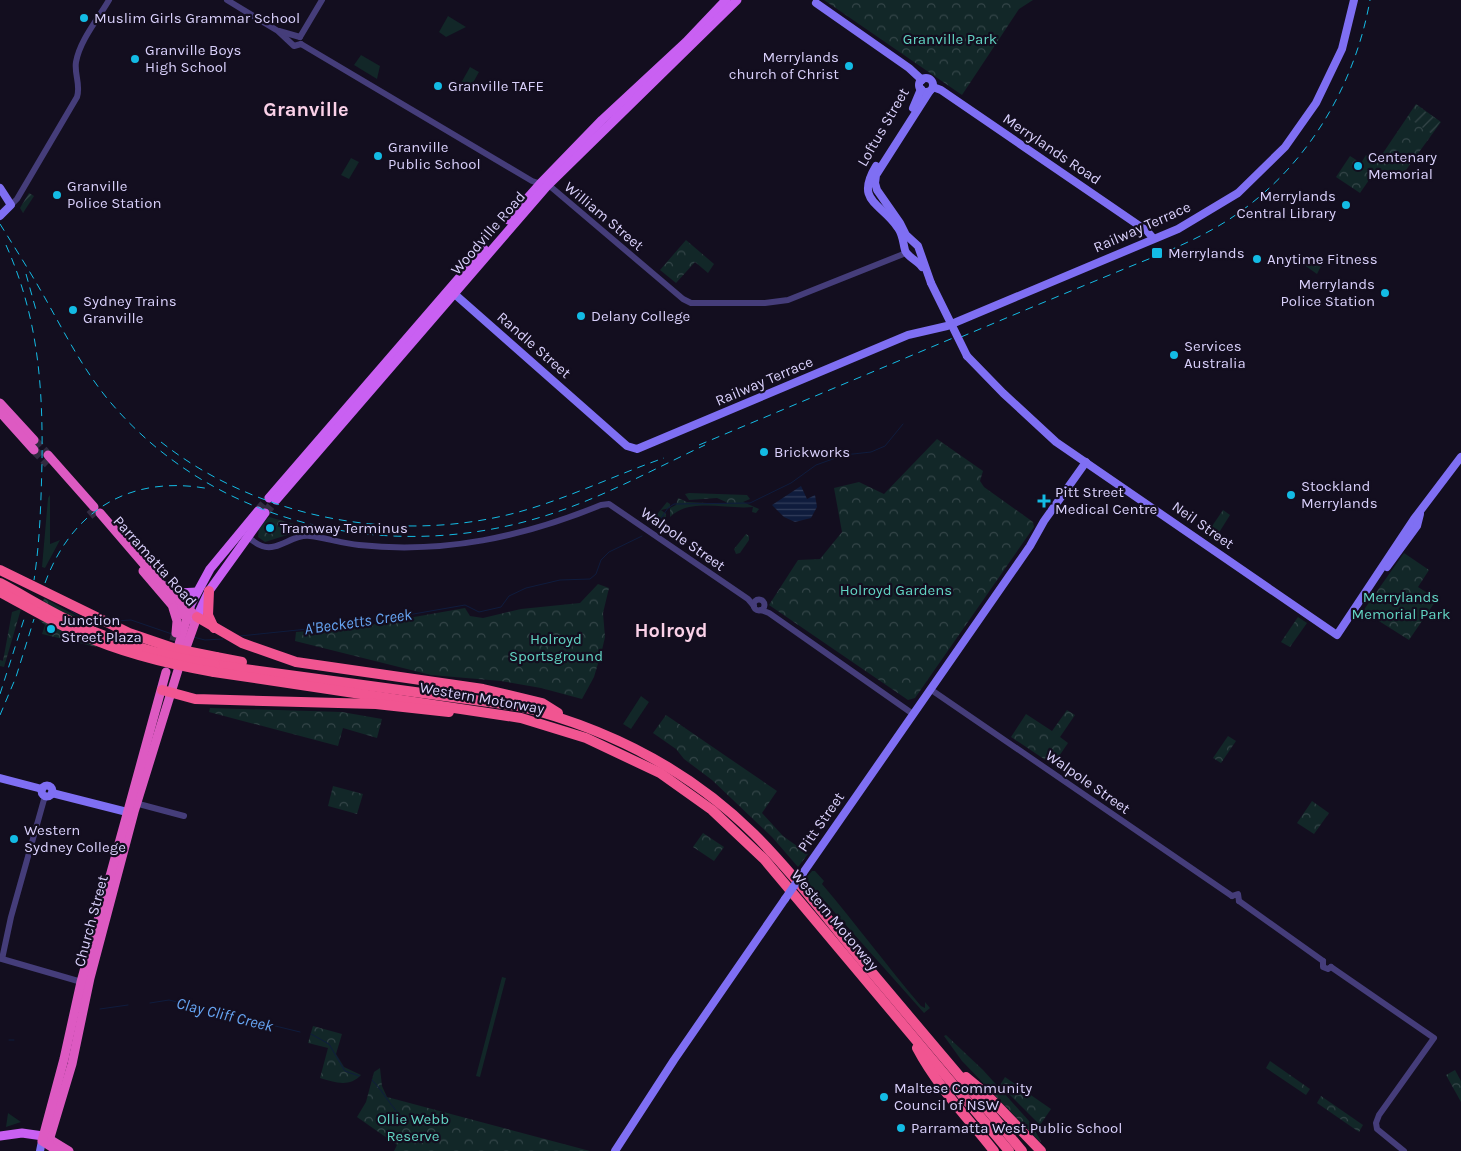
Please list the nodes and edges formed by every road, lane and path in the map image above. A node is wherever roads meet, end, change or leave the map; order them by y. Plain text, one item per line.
1 (109, 0) edge
2 (227, 0) edge
3 (322, 0) edge
4 (726, 0) edge
5 (737, 0) edge
6 (1354, 0) edge
7 (816, 3) dead end
8 (297, 40) junction
9 (922, 80) junction
10 (927, 89) junction
11 (872, 180) junction
12 (543, 185) junction
13 (0, 188) edge
14 (0, 197) edge
15 (6, 210) edge
16 (1153, 238) junction
17 (913, 242) junction
18 (918, 250) junction
19 (907, 251) junction
20 (925, 269) junction
21 (452, 291) junction
22 (0, 403) edge
23 (0, 412) edge
24 (600, 421) joint
25 (1461, 457) edge
26 (48, 460) tunnel mouth
27 (1087, 462) junction
28 (273, 499) tunnel mouth
29 (95, 511) junction
30 (246, 536) junction
31 (222, 553) junction
32 (0, 570) edge
33 (160, 582) junction
34 (0, 583) edge
35 (208, 590) junction
36 (0, 592) edge
37 (197, 592) junction
38 (755, 604) junction
39 (763, 608) junction
40 (189, 620) junction
41 (214, 629) junction
42 (176, 633) tunnel mouth
43 (183, 645) dead end
44 (215, 665) junction
45 (178, 670) dead end
46 (166, 672) dead end
47 (930, 689) junction
48 (166, 691) junction
49 (489, 712) junction
50 (913, 714) junction
51 (572, 721) junction
52 (0, 778) edge
53 (46, 793) junction
54 (134, 806) junction
55 (184, 816) dead end
56 (85, 983) junction
57 (908, 1031) junction
58 (946, 1061) junction
59 (1379, 1115) junction
60 (0, 1136) edge
61 (0, 1141) edge
62 (49, 1143) edge
63 (1397, 1146) junction
64 (40, 1151) edge
65 (69, 1151) edge
66 (614, 1151) edge
67 (994, 1151) edge
68 (1009, 1151) edge
69 (1022, 1151) edge
70 (1040, 1151) edge
71 (1404, 1151) edge

1 - 15 street
2 - 8 street, William Street
3 - 8 street
4 - 12 main road, Woodville Road
5 - 12 main road, Woodville Road
6 - 16 main road, Railway Terrace
7 - 9 main road
8 - 12 street, William Street
9 - 10 main road, Loftus Street
9 - 10 main road, Merrylands Road
10 - 11 main road, Loftus Street
10 - 16 main road, Merrylands Road
11 - 17 main road, Neil Street
11 - 19 main road
12 - 19 street, William Street
12 - 21 main road, Woodville Road
13 - 15 main road
14 - 15 main road
16 - 24 main road, Railway Terrace
17 - 18 main road, Neil Street
17 - 19 main road
18 - 19 main road
18 - 20 main road, Neil Street
19 - 20 main road
20 - 27 main road, Neil Street, bridge
21 - 24 main road, Randle Street
21 - 28 main road, Woodville Road
22 - 23 highway
25 - 27 main road, Neil Street
26 - 29 highway, Parramatta Road
27 - 47 main road, Pitt Street
29 - 33 highway, Parramatta Road
29 - 40 highway, Parramatta Road
30 - 31 main road
30 - 31 main road
30 - 35 main road
30 - 38 street, Walpole Street
31 - 37 main road
32 - 44 highway, Western Motorway, bridge
33 - 37 main road
33 - 40 highway, Parramatta Road
34 - 44 highway, Western Motorway, bridge
35 - 40 main road
35 - 41 highway
36 - 44 highway, Western Motorway, bridge
37 - 40 main road
38 - 39 street
38 - 39 street
39 - 50 street
40 - 41 highway
40 - 42 highway
40 - 43 highway
41 - 51 highway
44 - 49 highway, Western Motorway
44 - 51 highway, Western Motorway
45 - 48 highway, Church Street
46 - 48 highway, Church Street
47 - 50 main road, Pitt Street
47 - 59 street, Walpole Street
48 - 49 highway
48 - 54 highway, Church Street
49 - 57 highway, Western Motorway
50 - 66 main road, Pitt Street, bridge
51 - 58 highway, Western Motorway
52 - 53 main road
53 - 54 main road
53 - 56 street
54 - 55 street
54 - 56 highway, Church Street
56 - 62 highway, Church Street
57 - 67 highway
57 - 68 highway, Western Motorway
58 - 69 highway, Western Motorway
58 - 70 highway
59 - 63 street
59 - 63 street
60 - 62 main road
61 - 62 main road
62 - 64 main road, Church Street
62 - 65 highway
63 - 71 street

